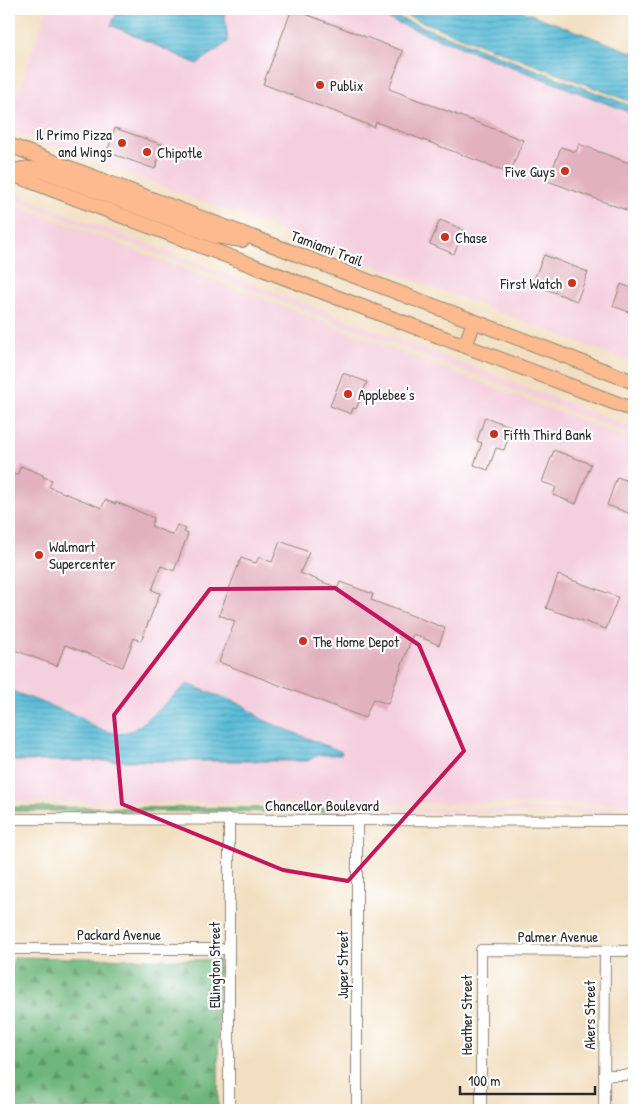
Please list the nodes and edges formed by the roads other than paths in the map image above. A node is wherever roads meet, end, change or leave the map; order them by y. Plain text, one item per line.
1 (9, 145) edge
2 (24, 151) junction
3 (9, 155) edge
4 (9, 173) edge
5 (272, 245) junction
6 (474, 322) junction
7 (465, 346) junction
8 (634, 382) edge
9 (634, 410) edge
10 (9, 819) edge
11 (230, 820) junction
12 (357, 820) junction
13 (634, 821) edge
14 (9, 949) edge
15 (229, 950) junction
16 (481, 950) joint
17 (604, 951) junction
18 (634, 951) edge
19 (604, 1075) junction
20 (634, 1075) edge
21 (229, 1110) edge
22 (357, 1110) edge
23 (481, 1110) edge
24 (604, 1110) edge

1 - 2 main road, Tamiami Trail
2 - 3 main road
2 - 5 main road, Tamiami Trail
4 - 5 main road
4 - 7 main road
5 - 6 main road, Tamiami Trail
6 - 7 main road
6 - 8 main road, Tamiami Trail
7 - 9 main road
10 - 11 street, Chancellor Boulevard
11 - 12 street, Chancellor Boulevard
11 - 15 street, Ellington Street
12 - 13 street, Chancellor Boulevard
12 - 22 street, Juper Street
14 - 15 street, Packard Avenue
15 - 21 street, Ellington Street
16 - 17 street, Palmer Avenue
16 - 23 street, Heather Street
17 - 18 street, Palmer Avenue
17 - 19 street, Akers Street
19 - 20 street
19 - 24 street, Akers Street

